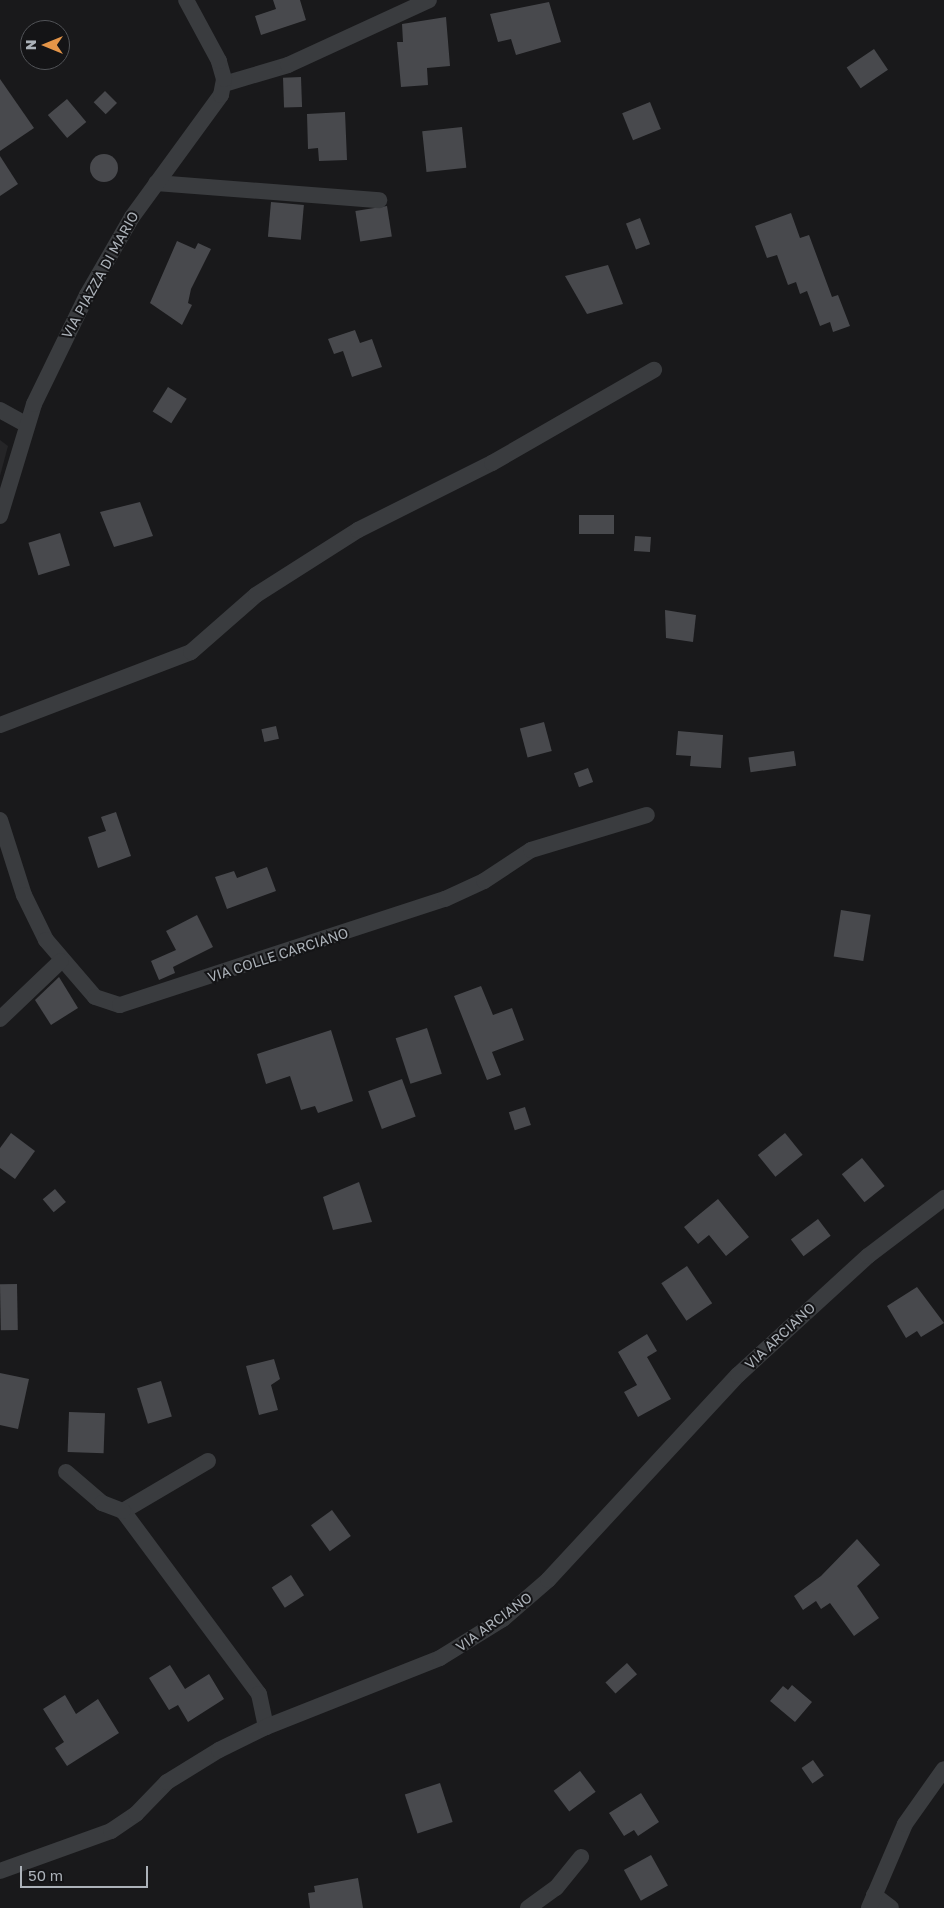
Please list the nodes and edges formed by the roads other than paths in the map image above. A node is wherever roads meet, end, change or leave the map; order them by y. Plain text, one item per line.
1 (186, 0) edge
2 (429, 0) edge
3 (224, 84) junction
4 (156, 183) junction
5 (379, 200) dead end
6 (654, 370) dead end
7 (0, 410) edge
8 (26, 425) junction
9 (0, 516) edge
10 (0, 726) edge
11 (647, 815) dead end
12 (0, 820) edge
13 (61, 961) junction
14 (0, 1019) edge
15 (944, 1198) edge
16 (208, 1461) dead end
17 (66, 1472) dead end
18 (123, 1511) junction
19 (266, 1727) junction
20 (944, 1769) edge
21 (581, 1857) dead end
22 (0, 1871) edge
23 (872, 1902) edge
24 (528, 1908) edge
25 (891, 1908) edge

1 - 3 street
2 - 3 street
3 - 4 street, VIA PIAZZA DI MARIO
4 - 5 street
4 - 8 street, VIA PIAZZA DI MARIO
6 - 10 street
7 - 8 street
8 - 9 street, VIA PIAZZA DI MARIO
11 - 13 street, VIA COLLE CARCIANO
12 - 13 street, VIA COLLE CARCIANO
13 - 14 street
15 - 19 street, VIA ARCIANO
16 - 18 street
17 - 18 street
18 - 19 street
19 - 22 street, VIA ARCIANO
20 - 23 street
21 - 24 street
23 - 25 street

